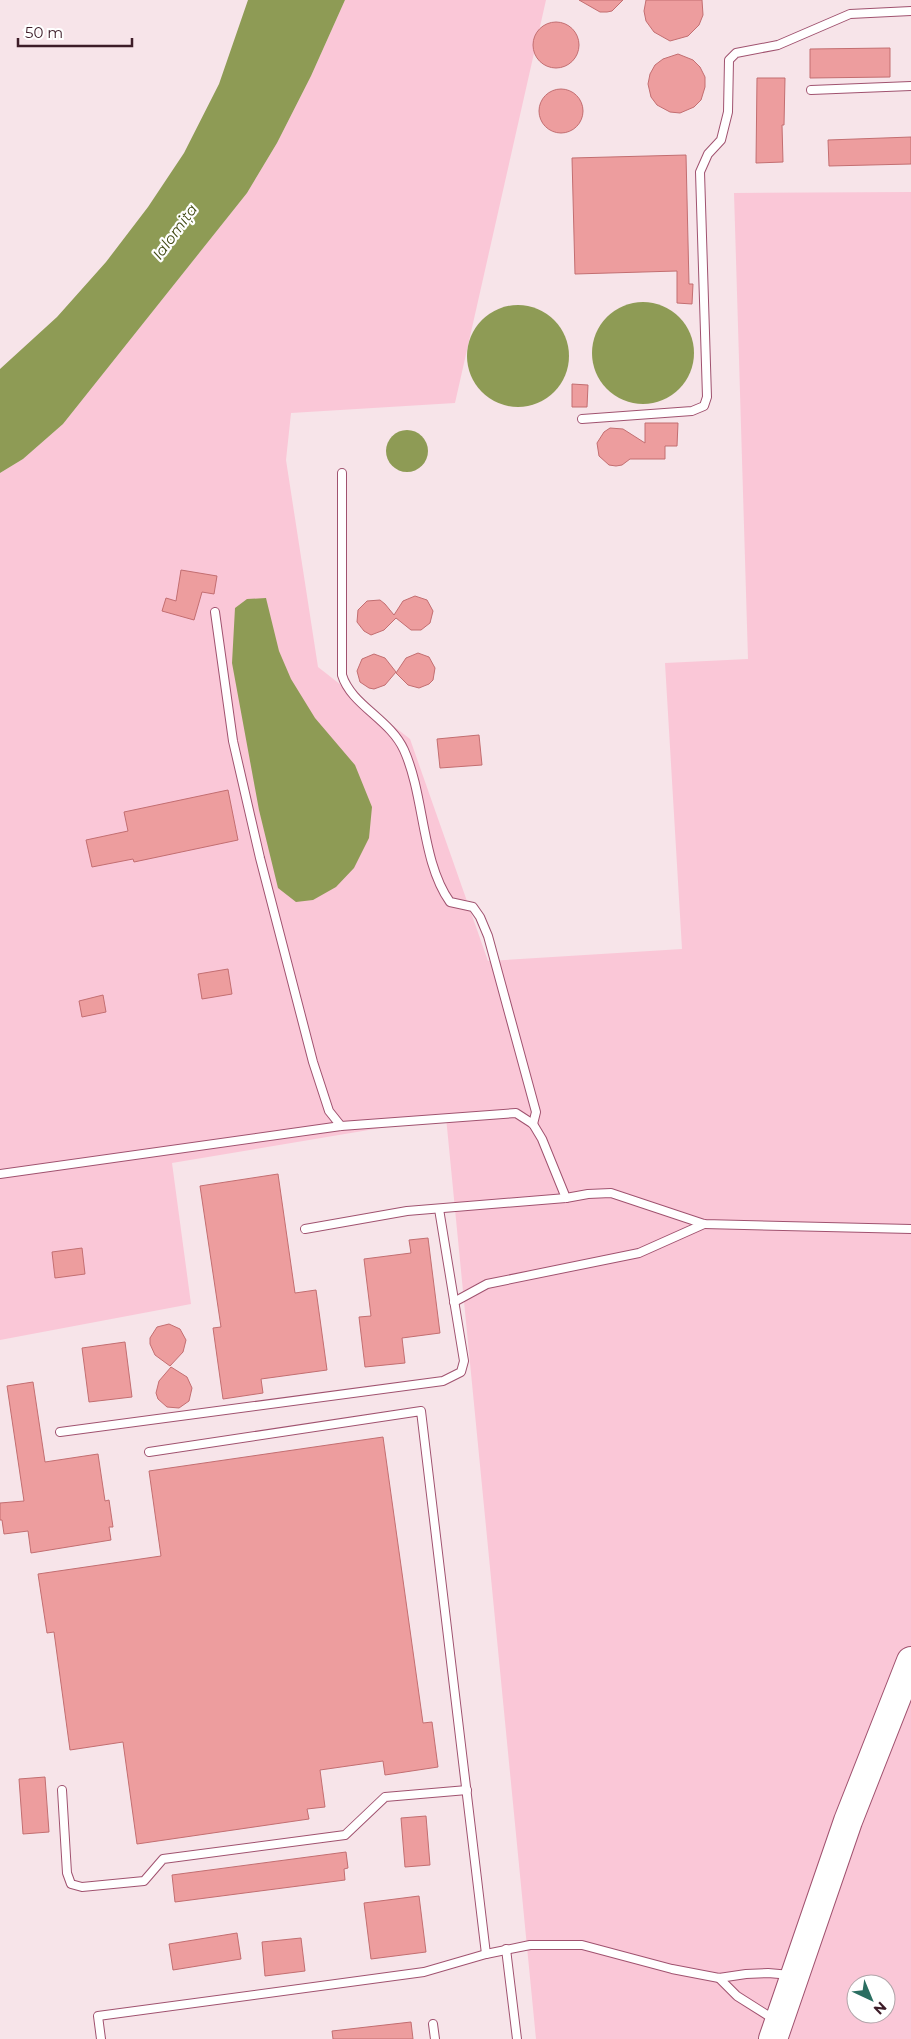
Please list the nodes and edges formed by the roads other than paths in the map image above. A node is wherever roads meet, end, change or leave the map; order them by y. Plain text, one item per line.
1 (911, 11) edge
2 (911, 86) edge
3 (811, 90) dead end
4 (582, 419) dead end
5 (342, 473) dead end
6 (215, 612) dead end
7 (534, 1124) junction
8 (340, 1126) junction
9 (0, 1174) edge
10 (566, 1198) junction
11 (439, 1209) junction
12 (704, 1224) junction
13 (305, 1229) dead end
14 (911, 1229) edge
15 (454, 1302) junction
16 (60, 1432) dead end
17 (150, 1452) dead end
18 (911, 1661) edge
19 (62, 1790) dead end
20 (467, 1790) junction
21 (506, 1950) junction
22 (486, 1954) junction
23 (794, 1975) junction
24 (719, 1978) junction
25 (433, 2024) dead end
26 (775, 2030) edge
27 (101, 2039) edge
28 (435, 2039) edge
29 (517, 2039) edge

1 - 4 lane
2 - 3 lane
5 - 7 lane
6 - 8 lane
7 - 8 lane
7 - 10 lane
8 - 9 lane
10 - 11 lane
10 - 12 lane
11 - 13 lane
11 - 15 lane
12 - 14 lane
12 - 15 lane
15 - 16 lane
17 - 20 lane
18 - 23 highway
19 - 20 lane
20 - 22 lane
21 - 22 lane
21 - 24 lane
21 - 29 lane
22 - 27 lane
23 - 24 lane
23 - 26 highway
24 - 26 lane
25 - 28 lane

